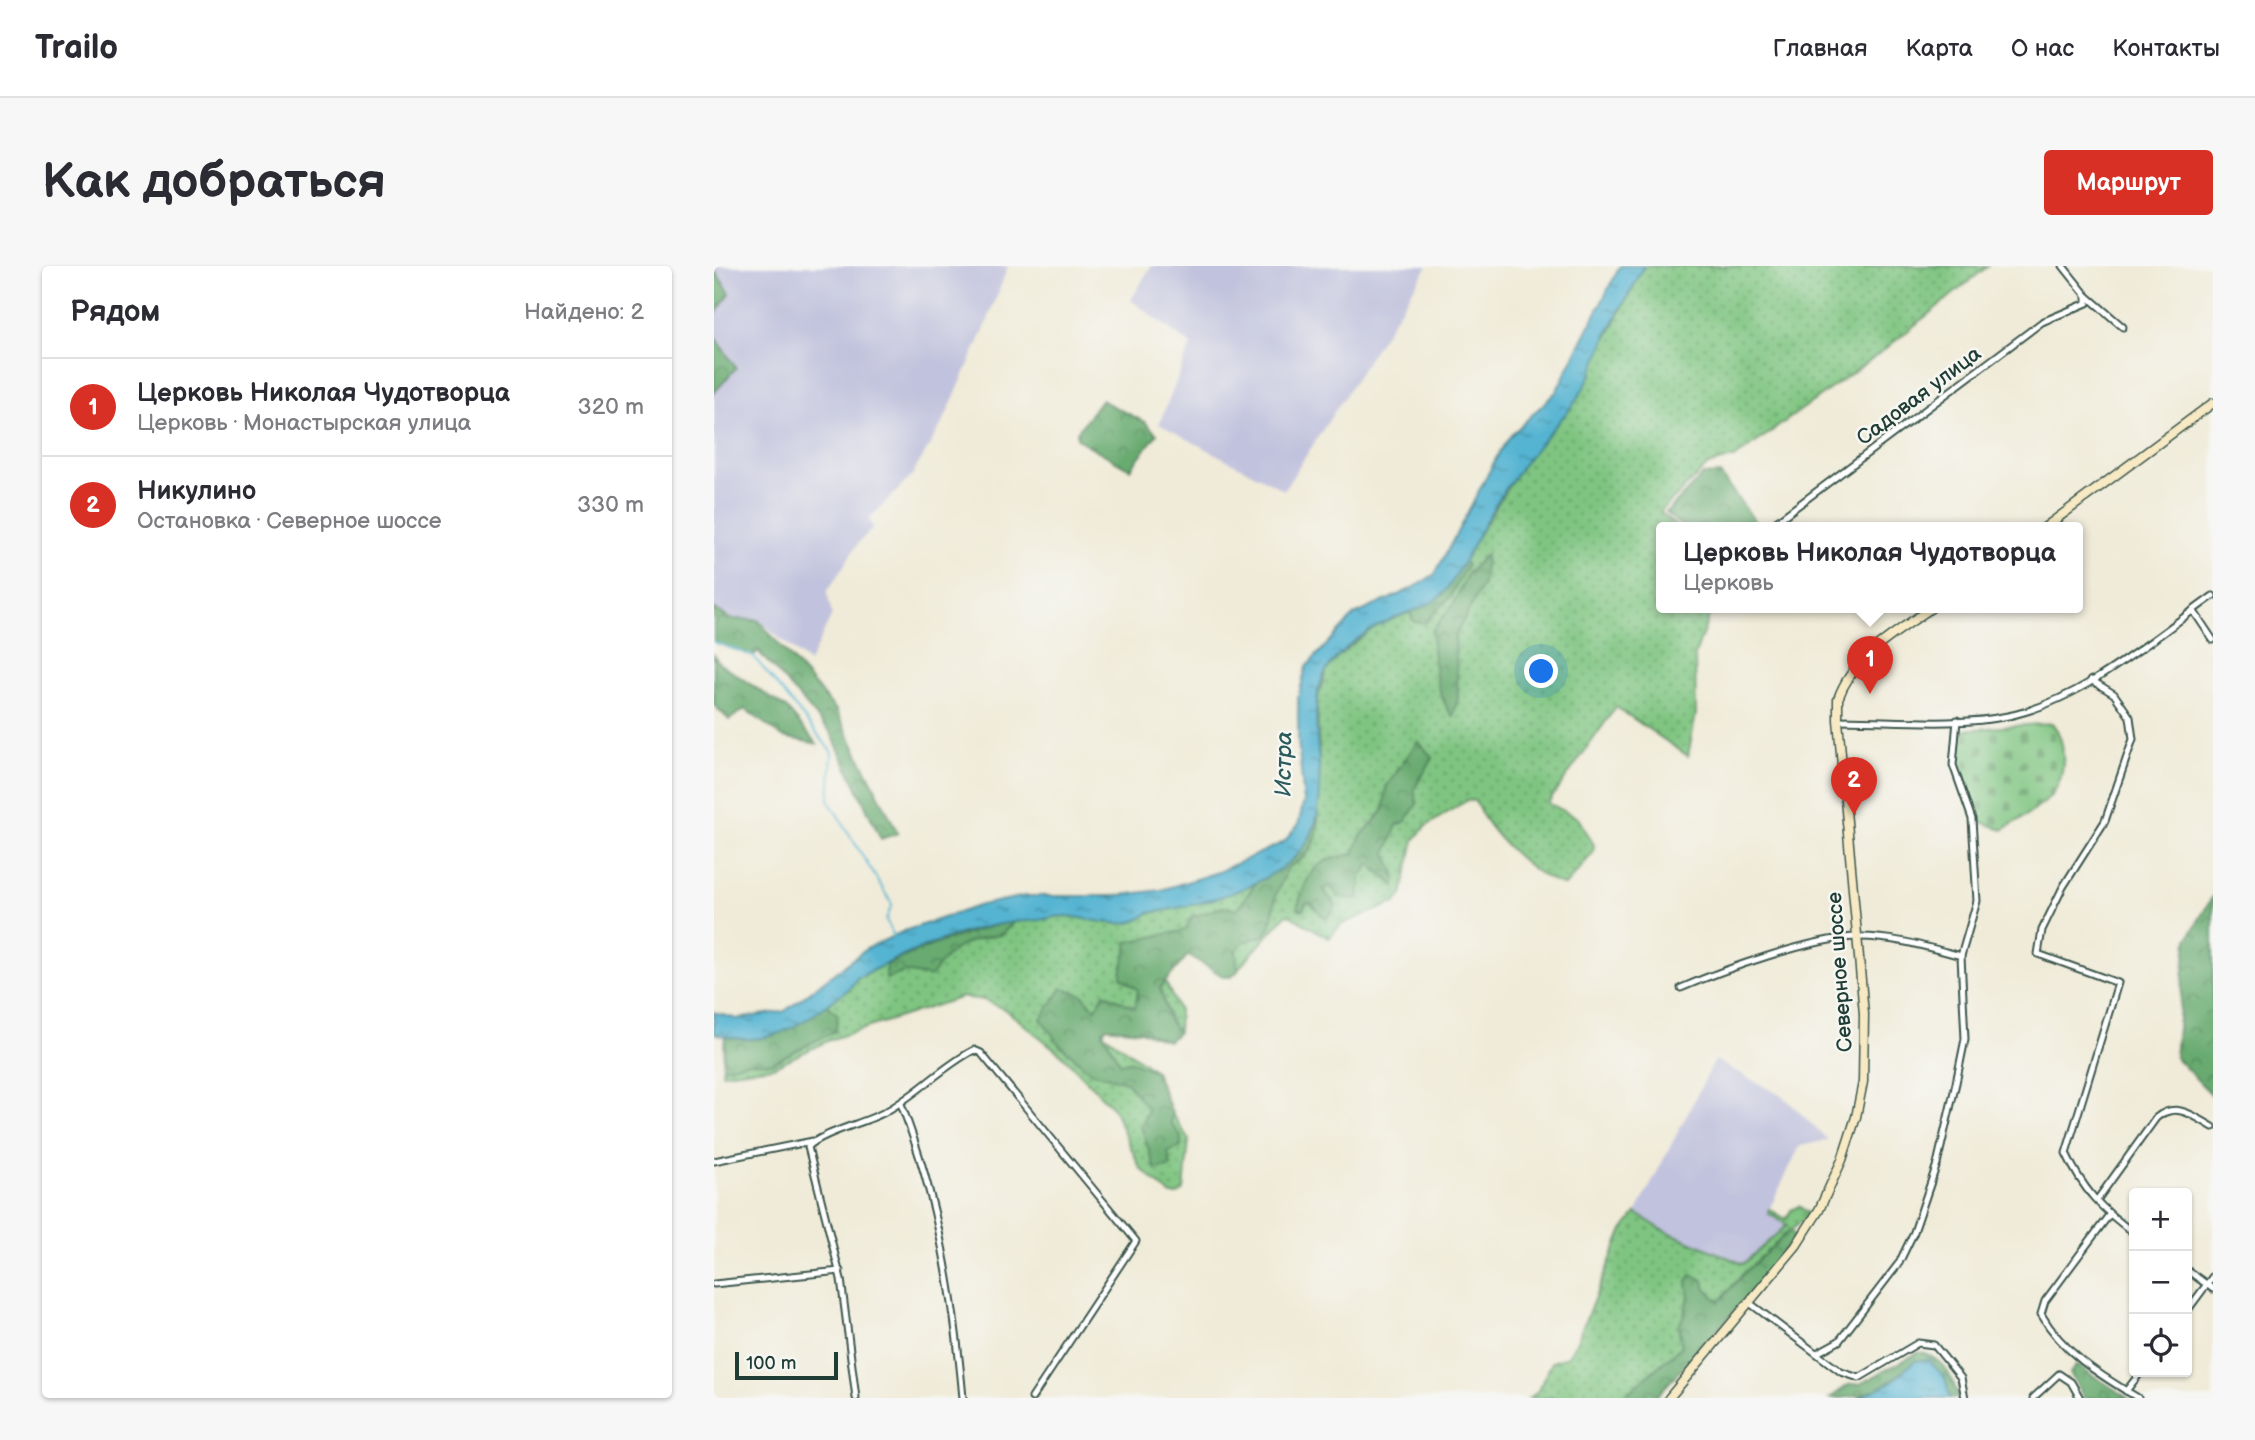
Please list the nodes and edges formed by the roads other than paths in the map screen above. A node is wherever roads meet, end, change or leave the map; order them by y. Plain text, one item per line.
1 (2063, 266) edge
2 (2087, 296) junction
3 (2123, 327) dead end
4 (2213, 402) edge
5 (1776, 522) edge
6 (2052, 522) edge
7 (2213, 596) edge
8 (2193, 610) junction
9 (1924, 613) edge
10 (2213, 640) edge
11 (2091, 680) junction
12 (1956, 719) junction
13 (1838, 720) junction
14 (1856, 937) junction
15 (1961, 956) junction
16 (1681, 988) dead end
17 (901, 1104) junction
18 (2213, 1127) edge
19 (813, 1142) junction
20 (714, 1161) edge
21 (2097, 1200) junction
22 (2109, 1215) junction
23 (2129, 1229) edge
24 (840, 1271) junction
25 (2192, 1274) edge
26 (2213, 1276) edge
27 (714, 1284) edge
28 (2207, 1284) junction
29 (2213, 1289) edge
30 (1751, 1304) junction
31 (2192, 1304) edge
32 (1816, 1353) junction
33 (2137, 1377) edge
34 (2126, 1391) junction
35 (856, 1398) edge
36 (963, 1398) edge
37 (1032, 1398) edge
38 (1669, 1398) edge
39 (1965, 1398) edge
40 (2033, 1398) edge
41 (2080, 1398) edge
42 (2138, 1398) edge

1 - 2 street
2 - 3 street
2 - 5 street, Садовая улица
4 - 6 main road
7 - 8 street
8 - 10 street
8 - 11 street
9 - 13 main road, Северное шоссе
11 - 12 street
11 - 21 street
12 - 13 street
12 - 15 street
13 - 14 main road, Северное шоссе
14 - 15 street
14 - 16 street
14 - 30 main road, Северное шоссе
15 - 32 street
17 - 19 street
17 - 36 street
17 - 37 street
18 - 21 street
19 - 20 street
19 - 24 street
21 - 22 street
22 - 23 street
22 - 34 street
24 - 27 street
24 - 35 street
25 - 28 street
26 - 28 street
28 - 29 street
28 - 31 street
30 - 32 street
30 - 38 main road, Северное шоссе
32 - 39 street
33 - 34 street
34 - 42 street
40 - 41 street

